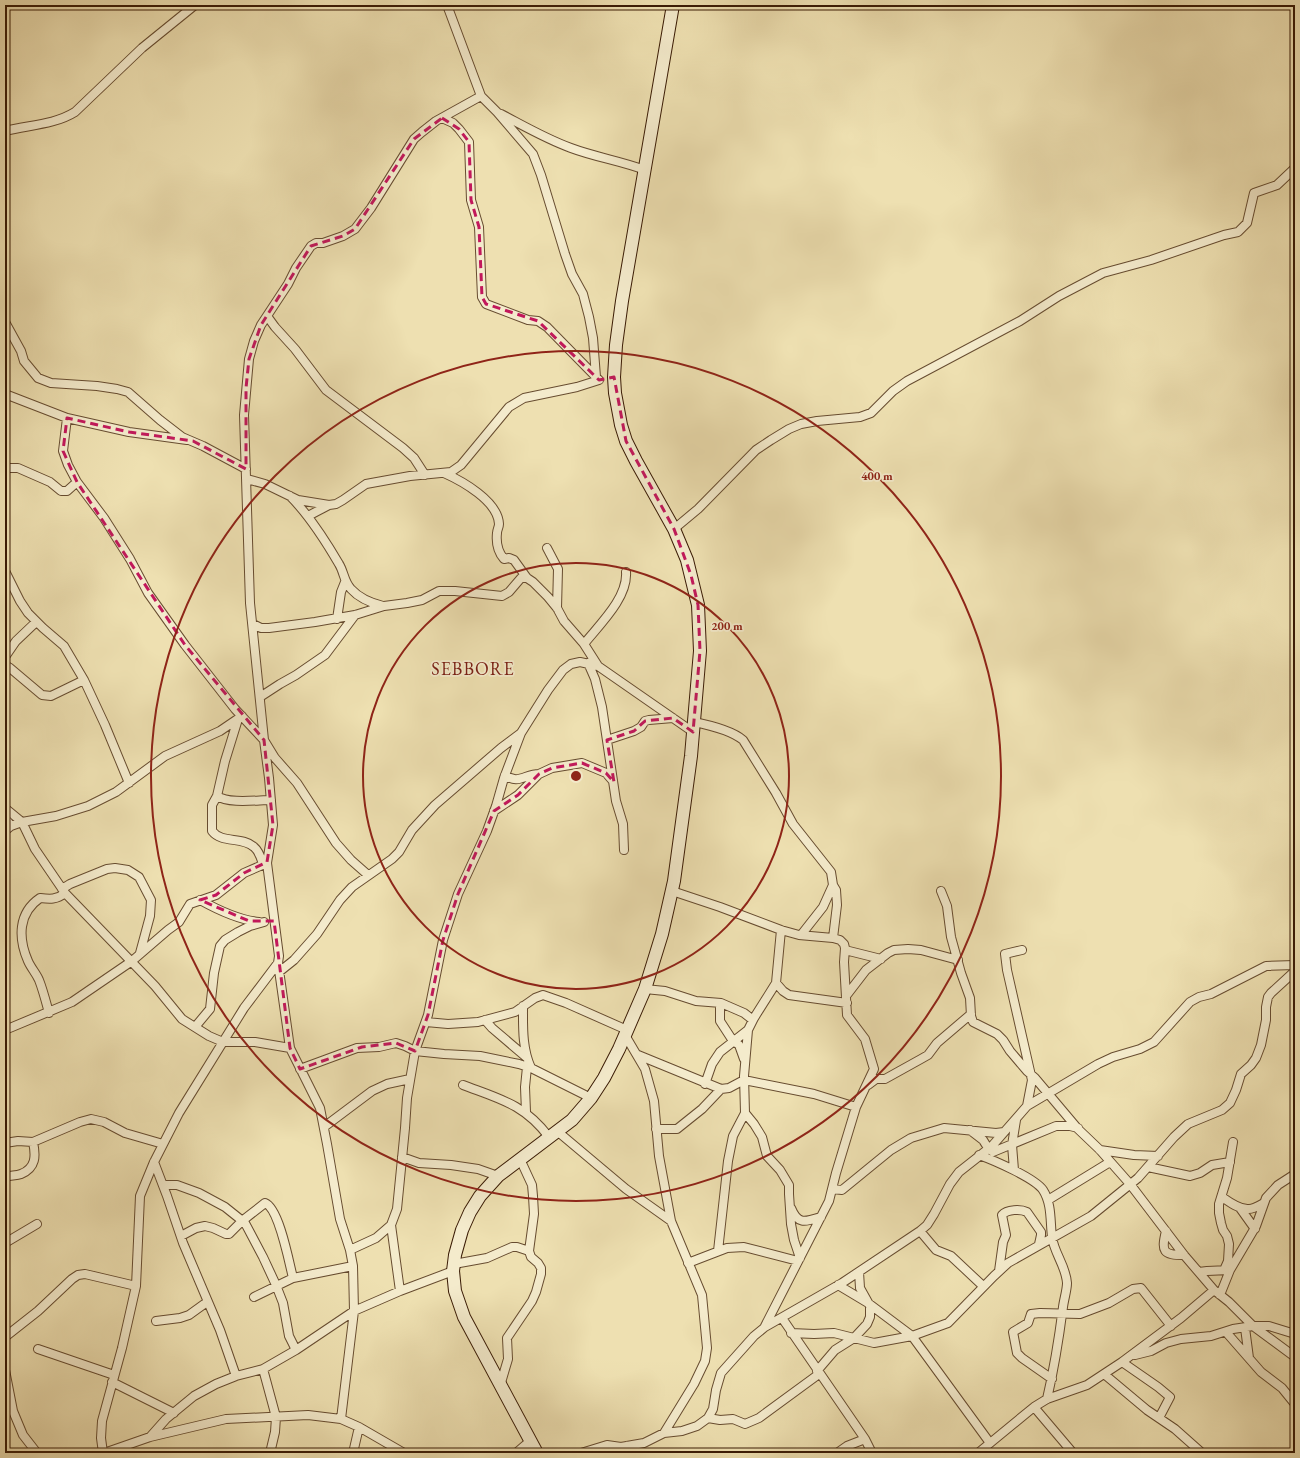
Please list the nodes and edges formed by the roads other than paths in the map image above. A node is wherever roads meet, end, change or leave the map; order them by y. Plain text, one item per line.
1 (195, 5) edge
2 (448, 5) edge
3 (673, 5) edge
4 (482, 96) junction
5 (497, 112) junction
6 (442, 118) junction
7 (5, 131) edge
8 (1295, 168) edge
9 (645, 170) junction
10 (267, 316) junction
11 (5, 322) edge
12 (614, 377) junction
13 (598, 379) junction
14 (5, 394) edge
15 (67, 418) junction
16 (193, 441) junction
17 (5, 468) edge
18 (246, 469) junction
19 (444, 473) junction
20 (425, 475) junction
21 (247, 479) junction
22 (77, 482) junction
23 (290, 496) junction
24 (329, 505) junction
25 (308, 516) junction
26 (674, 529) junction
27 (547, 548) dead end
28 (5, 571) edge
29 (626, 572) dead end
30 (527, 578) junction
31 (345, 582) junction
32 (384, 606) junction
33 (557, 608) junction
34 (355, 615) junction
35 (337, 619) junction
36 (36, 622) junction
37 (253, 624) junction
38 (261, 628) junction
39 (254, 634) junction
40 (584, 644) junction
41 (5, 657) edge
42 (588, 663) junction
43 (5, 665) edge
44 (598, 666) junction
45 (84, 680) junction
46 (260, 697) junction
47 (240, 717) junction
48 (673, 718) junction
49 (693, 727) junction
50 (521, 733) junction
51 (264, 740) junction
52 (607, 740) junction
53 (539, 774) junction
54 (505, 775) junction
55 (614, 782) junction
56 (129, 783) junction
57 (217, 796) junction
58 (271, 800) junction
59 (5, 808) edge
60 (494, 812) junction
61 (5, 818) edge
62 (22, 822) junction
63 (8, 829) edge
64 (624, 850) dead end
65 (265, 863) junction
66 (368, 875) junction
67 (833, 884) junction
68 (941, 890) dead end
69 (63, 891) junction
70 (672, 891) junction
71 (200, 900) junction
72 (274, 921) junction
73 (264, 922) junction
74 (781, 930) junction
75 (801, 935) junction
76 (833, 938) junction
77 (845, 950) junction
78 (1022, 950) dead end
79 (140, 954) junction
80 (881, 959) junction
81 (958, 960) junction
82 (132, 961) junction
83 (278, 963) junction
84 (1295, 965) edge
85 (1295, 971) edge
86 (279, 972) junction
87 (776, 983) junction
88 (644, 989) junction
89 (847, 1000) junction
90 (720, 1004) junction
91 (523, 1006) junction
92 (759, 1009) junction
93 (49, 1013) junction
94 (744, 1013) junction
95 (971, 1014) junction
96 (485, 1020) junction
97 (752, 1020) junction
98 (426, 1022) junction
99 (195, 1027) junction
100 (5, 1030) edge
101 (748, 1030) junction
102 (626, 1032) junction
103 (733, 1041) junction
104 (223, 1042) junction
105 (290, 1048) junction
106 (415, 1051) junction
107 (638, 1055) junction
108 (526, 1057) junction
109 (745, 1062) junction
110 (529, 1067) junction
111 (300, 1069) junction
112 (1031, 1074) junction
113 (410, 1079) junction
114 (744, 1080) junction
115 (706, 1084) junction
116 (463, 1085) dead end
117 (867, 1085) junction
118 (721, 1089) junction
119 (1048, 1094) junction
120 (591, 1098) junction
121 (1027, 1106) junction
122 (856, 1108) junction
123 (526, 1112) junction
124 (745, 1113) junction
125 (1016, 1120) junction
126 (324, 1127) junction
127 (656, 1129) junction
128 (1078, 1129) junction
129 (969, 1130) junction
130 (1004, 1132) junction
131 (553, 1134) junction
132 (5, 1142) edge
133 (32, 1142) junction
134 (1233, 1142) dead end
135 (163, 1144) junction
136 (1012, 1145) junction
137 (988, 1148) junction
138 (1100, 1150) junction
139 (979, 1155) junction
140 (1158, 1156) junction
141 (402, 1157) junction
142 (520, 1159) junction
143 (154, 1162) junction
144 (1110, 1162) junction
145 (1230, 1162) junction
146 (1148, 1167) junction
147 (1014, 1170) junction
148 (1295, 1174) edge
149 (498, 1176) junction
150 (5, 1177) edge
151 (163, 1184) junction
152 (1130, 1184) junction
153 (832, 1189) junction
154 (1222, 1197) junction
155 (1048, 1200) junction
156 (789, 1203) junction
157 (1264, 1203) junction
158 (1240, 1207) junction
159 (821, 1217) junction
160 (242, 1221) junction
161 (671, 1221) junction
162 (37, 1224) dead end
163 (391, 1225) junction
164 (1255, 1229) junction
165 (920, 1231) junction
166 (1166, 1231) junction
167 (181, 1236) junction
168 (1052, 1237) junction
169 (5, 1243) edge
170 (1040, 1244) junction
171 (350, 1250) junction
172 (529, 1251) junction
173 (718, 1252) junction
174 (1184, 1255) junction
175 (799, 1259) junction
176 (688, 1263) junction
177 (352, 1266) junction
178 (454, 1267) junction
179 (1227, 1270) junction
180 (999, 1271) junction
181 (859, 1272) junction
182 (1199, 1272) junction
183 (293, 1278) junction
184 (276, 1285) junction
185 (838, 1285) junction
186 (136, 1286) junction
187 (983, 1286) junction
188 (400, 1291) junction
189 (1217, 1292) junction
190 (254, 1297) dead end
191 (207, 1302) junction
192 (868, 1303) junction
193 (354, 1311) junction
194 (1062, 1314) junction
195 (782, 1318) junction
196 (156, 1321) dead end
197 (1171, 1326) junction
198 (765, 1327) junction
199 (1249, 1327) junction
200 (1226, 1332) junction
201 (791, 1333) junction
202 (1295, 1334) edge
203 (912, 1336) junction
204 (5, 1337) edge
205 (854, 1338) junction
206 (38, 1349) dead end
207 (296, 1350) junction
208 (1130, 1356) junction
209 (1295, 1357) edge
210 (1249, 1358) junction
211 (1122, 1362) junction
212 (264, 1369) junction
213 (818, 1372) junction
214 (6, 1373) edge
215 (1104, 1374) junction
216 (236, 1376) junction
217 (113, 1379) junction
218 (1052, 1379) junction
219 (500, 1386) junction
220 (1047, 1399) junction
221 (1295, 1404) edge
222 (1034, 1407) junction
223 (174, 1413) junction
224 (276, 1416) junction
225 (708, 1418) junction
226 (1159, 1418) junction
227 (341, 1419) junction
228 (359, 1427) junction
229 (664, 1433) junction
230 (150, 1436) junction
231 (865, 1439) junction
232 (530, 1442) junction
233 (990, 1443) junction
234 (626, 1446) junction
235 (982, 1452) edge
236 (37, 1453) edge
237 (104, 1453) edge
238 (270, 1453) edge
239 (353, 1453) edge
240 (404, 1453) edge
241 (516, 1453) edge
242 (537, 1453) edge
243 (581, 1453) edge
244 (640, 1453) edge
245 (837, 1453) edge
246 (872, 1453) edge
247 (1073, 1453) edge
248 (1202, 1453) edge

1 - 7 street
2 - 4 street
3 - 9 main road
4 - 5 street
4 - 6 street
5 - 9 street
5 - 13 street
6 - 10 street
6 - 13 street
8 - 26 street
9 - 12 main road
10 - 18 street
10 - 20 street
11 - 16 street
12 - 13 street
12 - 26 main road
13 - 19 street
14 - 15 street
15 - 16 street
15 - 22 street
16 - 18 street
17 - 22 street
18 - 21 street
19 - 20 street
19 - 30 street
20 - 24 street
21 - 23 street
21 - 37 street
22 - 47 street
23 - 24 street
23 - 25 street
24 - 25 street
25 - 31 street
26 - 49 main road
27 - 33 street
28 - 36 street
29 - 40 street
30 - 32 street
30 - 33 street
31 - 32 street
31 - 35 street
32 - 34 street
33 - 40 street
34 - 35 street
34 - 46 street
35 - 38 street
36 - 41 street
36 - 45 street
37 - 38 street
37 - 39 street
38 - 39 street
39 - 46 street
40 - 44 street
42 - 44 street
42 - 50 street
42 - 52 street
43 - 45 street
44 - 48 street
45 - 56 street
46 - 51 street
47 - 51 street
47 - 56 street
47 - 57 street
48 - 49 street
48 - 52 street
49 - 67 street
49 - 70 main road
50 - 54 street
50 - 66 street
51 - 58 street
51 - 66 street
52 - 55 street
53 - 54 street
53 - 55 street
53 - 60 street
54 - 60 street
55 - 64 street
56 - 62 street
57 - 58 street
57 - 65 street
58 - 65 street
59 - 62 street
60 - 98 street
61 - 63 street
62 - 63 street
62 - 69 street
65 - 71 street
65 - 72 street
66 - 86 street
67 - 75 street
67 - 76 street
68 - 81 street
69 - 79 street
69 - 82 street
69 - 93 street
70 - 74 street
70 - 88 main road
71 - 73 street
71 - 79 street
72 - 73 street
72 - 83 street
73 - 99 street
74 - 75 street
74 - 87 street
75 - 76 street
76 - 77 street
77 - 80 street
77 - 89 street
78 - 112 street
79 - 82 street
80 - 81 street
80 - 89 street
81 - 95 street
82 - 93 street
82 - 99 street
83 - 86 street
83 - 104 street
84 - 119 street
85 - 140 street
86 - 105 street
87 - 89 street
87 - 92 street
88 - 90 street
88 - 102 main road
89 - 117 street
90 - 94 street
90 - 103 street
91 - 96 street
91 - 102 street
91 - 108 street
92 - 94 street
92 - 97 street
93 - 100 street
94 - 97 street
95 - 112 street
95 - 117 street
96 - 98 street
96 - 108 street
97 - 101 street
98 - 106 street
99 - 104 street
101 - 103 street
101 - 109 street
102 - 107 street
102 - 120 main road
103 - 109 street
103 - 115 street
104 - 105 street
104 - 135 street
105 - 111 street
106 - 110 street
106 - 111 street
106 - 113 street
107 - 115 street
107 - 127 street
108 - 110 street
109 - 114 street
110 - 120 street
110 - 123 street
111 - 126 street
112 - 119 street
112 - 121 street
113 - 126 street
113 - 141 street
114 - 118 street
114 - 122 street
114 - 124 street
115 - 118 street
116 - 123 street
117 - 122 street
118 - 127 street
119 - 121 street
119 - 128 street
120 - 131 main road
121 - 125 street
122 - 153 street
123 - 131 street
124 - 156 street
124 - 173 street
125 - 130 street
125 - 136 street
126 - 171 street
127 - 161 street
128 - 136 street
128 - 138 street
129 - 130 street
129 - 137 street
129 - 153 street
130 - 137 street
131 - 142 main road
131 - 161 street
132 - 133 street
133 - 135 street
133 - 150 street
134 - 145 street
135 - 143 street
136 - 137 street
136 - 147 street
137 - 139 street
138 - 140 street
138 - 144 street
139 - 147 street
139 - 165 street
140 - 146 street
141 - 149 street
141 - 163 street
142 - 149 main road
142 - 172 street
143 - 151 street
143 - 186 street
144 - 152 street
144 - 155 street
145 - 146 street
145 - 154 street
146 - 152 street
147 - 155 street
148 - 157 street
149 - 178 main road
151 - 160 street
151 - 167 street
152 - 166 street
152 - 168 street
153 - 159 street
154 - 158 street
154 - 179 street
155 - 168 street
156 - 159 street
156 - 175 street
157 - 158 street
157 - 164 street
158 - 164 street
159 - 175 street
160 - 167 street
160 - 183 street
160 - 184 street
161 - 176 street
162 - 169 street
163 - 171 street
163 - 188 street
164 - 179 street
165 - 181 street
165 - 187 street
166 - 174 street
166 - 174 street
167 - 191 street
168 - 170 street
168 - 194 street
170 - 180 street
170 - 180 street
171 - 177 street
172 - 178 street
172 - 219 street
173 - 175 street
173 - 176 street
174 - 182 street
175 - 198 street
176 - 229 street
177 - 183 street
177 - 193 street
178 - 188 street
178 - 219 main road
179 - 182 street
179 - 189 street
180 - 187 street
181 - 185 street
181 - 192 street
182 - 189 street
183 - 184 street
184 - 190 street
184 - 207 street
185 - 192 street
185 - 195 street
186 - 204 street
186 - 217 street
187 - 203 street
188 - 193 street
189 - 197 street
189 - 199 street
191 - 196 street
191 - 216 street
192 - 203 street
192 - 205 street
193 - 207 street
193 - 227 street
194 - 197 street
194 - 218 street
194 - 218 street
195 - 198 street
195 - 201 street
197 - 208 street
198 - 225 street
199 - 200 street
199 - 202 street
199 - 209 street
199 - 210 street
200 - 208 street
200 - 210 street
201 - 205 street
201 - 213 street
203 - 205 street
203 - 233 street
205 - 213 street
206 - 217 street
207 - 212 street
208 - 211 street
210 - 221 street
211 - 215 street
211 - 226 street
212 - 216 street
212 - 224 street
213 - 225 street
213 - 231 street
214 - 236 street
215 - 220 street
215 - 226 street
216 - 223 street
217 - 223 street
217 - 237 street
218 - 220 street
219 - 232 main road
220 - 222 street
222 - 233 street
222 - 247 street
223 - 230 street
224 - 227 street
224 - 230 street
224 - 238 street
225 - 229 street
226 - 248 street
227 - 228 street
228 - 239 street
228 - 240 street
229 - 234 street
230 - 237 street
231 - 245 street
231 - 246 street
232 - 241 street
232 - 242 main road
233 - 235 street
234 - 243 street
234 - 244 street

